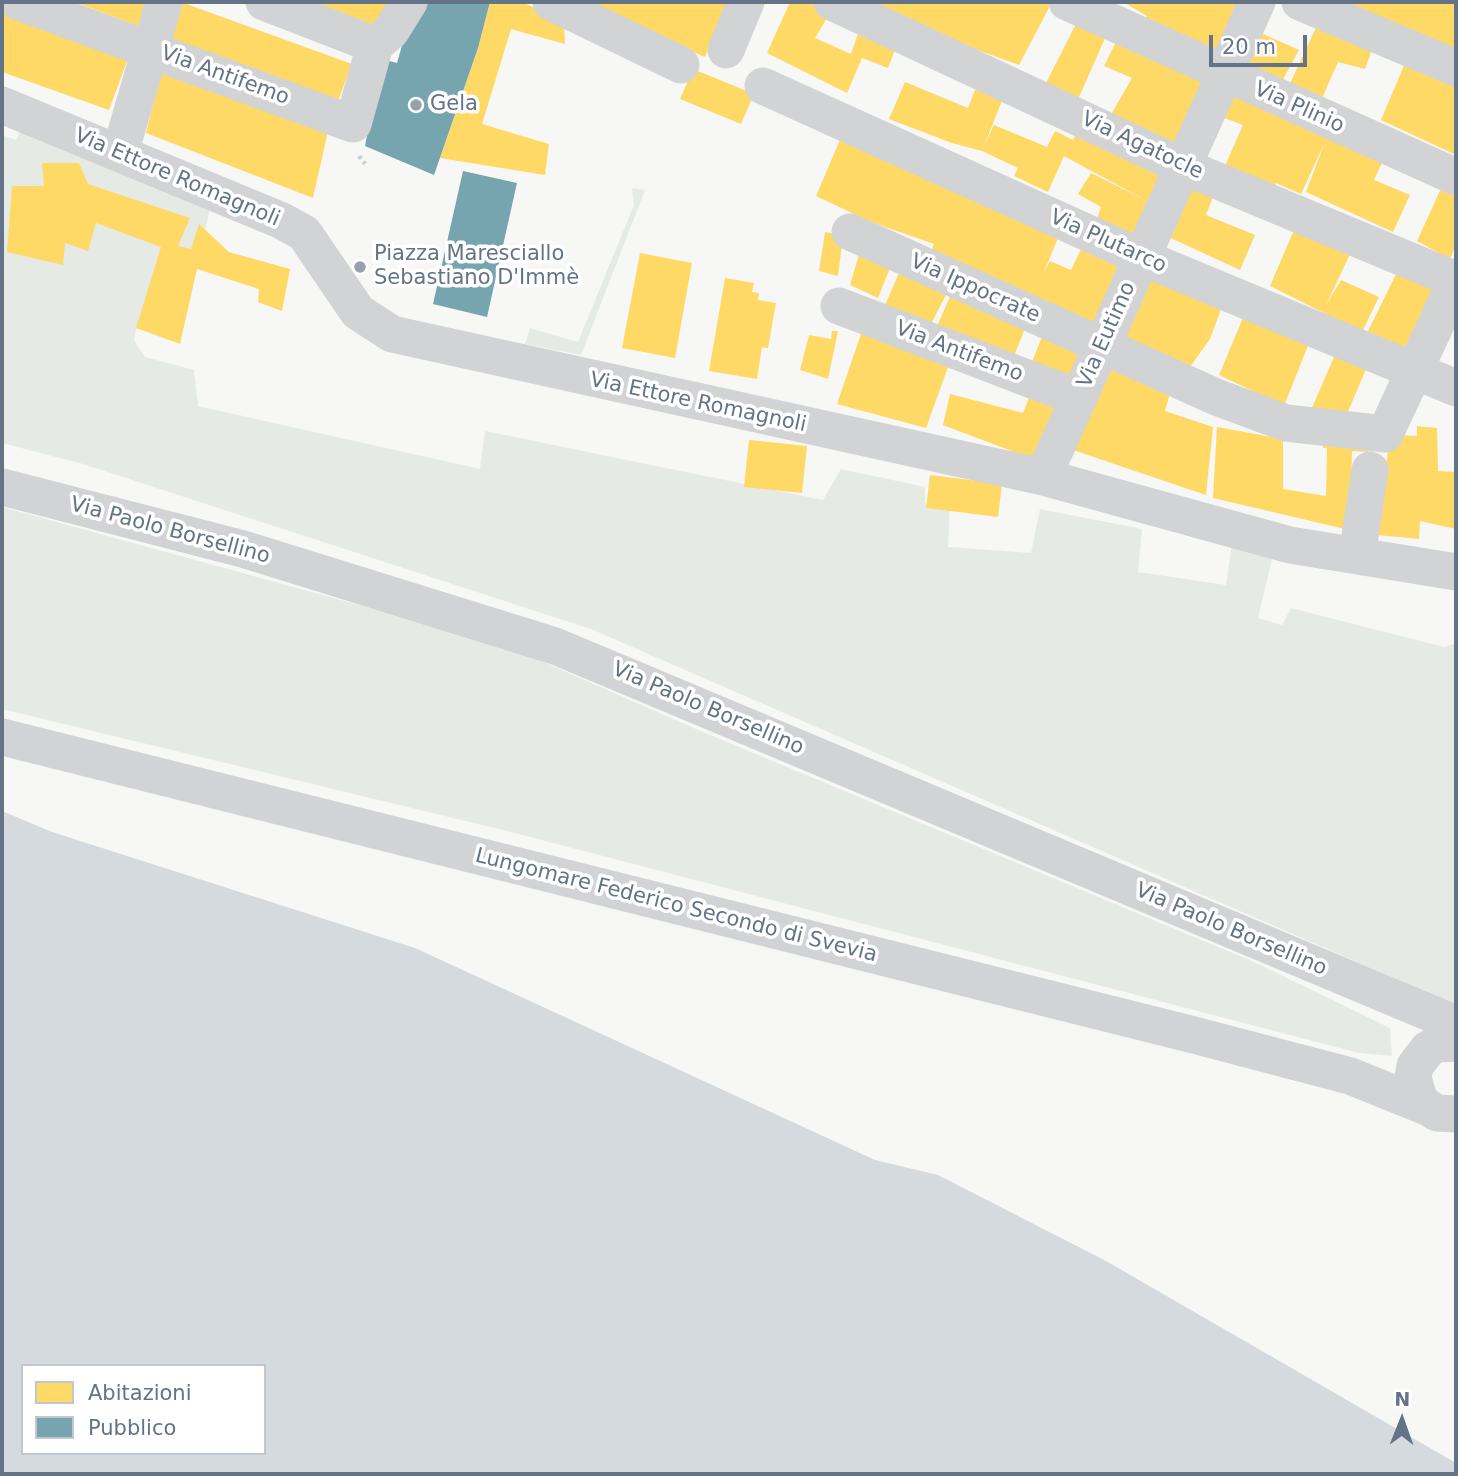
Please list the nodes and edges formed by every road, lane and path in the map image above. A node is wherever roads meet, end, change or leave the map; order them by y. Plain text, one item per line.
1 (19, 2) edge
2 (164, 2) edge
3 (264, 2) edge
4 (409, 2) edge
5 (551, 2) edge
6 (746, 2) edge
7 (832, 2) edge
8 (1067, 2) edge
9 (1256, 2) edge
10 (1300, 2) edge
11 (375, 45) junction
12 (152, 49) junction
13 (726, 50) dead end
14 (681, 65) dead end
15 (1456, 68) edge
16 (1223, 74) junction
17 (763, 86) dead end
18 (2, 105) edge
19 (120, 153) junction
20 (1182, 166) junction
21 (1456, 177) edge
22 (850, 232) dead end
23 (1141, 257) junction
24 (1456, 281) edge
25 (839, 306) dead end
26 (1100, 345) junction
27 (1415, 372) junction
28 (1456, 388) edge
29 (1079, 398) junction
30 (1370, 470) dead end
31 (1043, 477) junction
32 (2, 487) edge
33 (1357, 556) junction
34 (1456, 572) edge
35 (2, 737) edge
36 (1391, 998) junction
37 (1450, 1030) edge
38 (1418, 1062) junction
39 (1350, 1076) junction
40 (1441, 1111) edge

1 - 12 street, Via Antifemo
2 - 12 street
3 - 11 street
4 - 11 street
5 - 14 street
6 - 13 street
7 - 20 street, Via Agatocle
8 - 16 street, Via Plinio
9 - 16 street, Via Eutimo
10 - 15 street
11 - 12 street, Via Antifemo
12 - 19 street
16 - 20 street, Via Eutimo
16 - 21 street, Via Plinio
17 - 23 street, Via Plutarco
18 - 19 street, Via Ettore Romagnoli
19 - 31 street, Via Ettore Romagnoli
20 - 23 street, Via Eutimo
20 - 24 street, Via Agatocle
22 - 26 street, Via Ippocrate
23 - 26 street, Via Eutimo
23 - 27 street, Via Plutarco
24 - 27 street
25 - 29 street, Via Antifemo
26 - 27 street, Via Ippocrate
26 - 29 street, Via Eutimo
27 - 28 street, Via Plutarco
29 - 31 street, Via Eutimo
30 - 33 street
31 - 33 street, Via Ettore Romagnoli
32 - 36 street, Via Paolo Borsellino
33 - 34 street, Via Ettore Romagnoli
35 - 39 street, Lungomare Federico Secondo di Svevia
36 - 37 street, Via Paolo Borsellino
36 - 38 street, Via Paolo Borsellino
37 - 38 street, Lungomare Federico Secondo di Svevia
38 - 39 street, Lungomare Federico Secondo di Svevia
38 - 40 street, Via Paolo Borsellino
39 - 40 street, Lungomare Federico Secondo di Svevia

